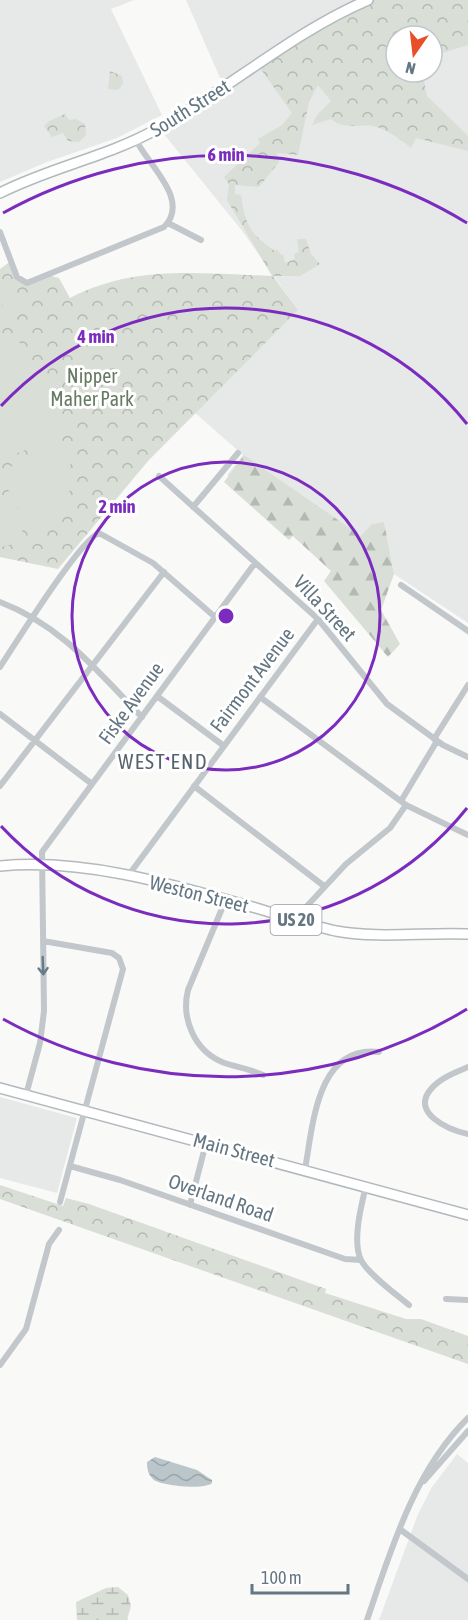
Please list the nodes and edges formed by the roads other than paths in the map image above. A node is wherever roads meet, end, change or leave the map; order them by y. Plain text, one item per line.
1 (368, 0) edge
2 (136, 140) junction
3 (0, 193) edge
4 (168, 222) junction
5 (0, 232) edge
6 (201, 240) dead end
7 (238, 453) dead end
8 (159, 476) dead end
9 (193, 507) junction
10 (255, 563) junction
11 (164, 572) junction
12 (401, 585) dead end
13 (0, 602) edge
14 (34, 616) junction
15 (215, 617) junction
16 (318, 619) junction
17 (468, 631) edge
18 (0, 667) edge
19 (92, 667) junction
20 (468, 685) edge
21 (157, 696) junction
22 (260, 697) junction
23 (0, 714) edge
24 (142, 717) junction
25 (34, 740) junction
26 (436, 740) junction
27 (224, 746) junction
28 (468, 757) edge
29 (92, 784) junction
30 (0, 786) edge
31 (195, 786) junction
32 (404, 803) junction
33 (468, 835) edge
34 (41, 865) junction
35 (0, 866) edge
36 (128, 877) junction
37 (324, 886) junction
38 (226, 899) junction
39 (294, 920) junction
40 (468, 933) edge
41 (43, 941) junction
42 (379, 1052) dead end
43 (468, 1067) edge
44 (263, 1075) dead end
45 (0, 1088) edge
46 (26, 1095) junction
47 (85, 1110) junction
48 (468, 1134) edge
49 (206, 1142) junction
50 (70, 1166) junction
51 (305, 1169) junction
52 (366, 1186) junction
53 (60, 1202) dead end
54 (190, 1204) junction
55 (468, 1215) edge
56 (59, 1230) dead end
57 (361, 1260) junction
58 (446, 1299) dead end
59 (468, 1300) edge
60 (409, 1305) dead end
61 (0, 1365) edge
62 (468, 1418) edge
63 (468, 1431) edge
64 (423, 1482) junction
65 (401, 1530) junction
66 (468, 1580) edge
67 (367, 1620) edge

1 - 2 main road, South Street
2 - 3 main road, South Street
2 - 4 street
4 - 5 street
4 - 6 street
7 - 9 street
8 - 9 street, Villa Street
9 - 10 street, Villa Street
10 - 15 street, Fiske Avenue
10 - 16 street, Villa Street
11 - 14 street
11 - 15 street
11 - 19 street
12 - 17 street
13 - 14 street
14 - 18 street
14 - 19 street
15 - 21 street, Fiske Avenue
16 - 22 street, Fairmont Avenue
16 - 26 street, Villa Street
19 - 24 street
19 - 25 street
20 - 26 street
21 - 24 street, Fiske Avenue
21 - 27 street
22 - 27 street, Fairmont Avenue
22 - 32 street
23 - 25 street
24 - 29 street, Fiske Avenue
25 - 29 street
25 - 30 street
26 - 28 street, Villa Street
26 - 32 street
27 - 31 street, Fairmont Avenue
29 - 34 street, Fiske Avenue
31 - 36 street, Fairmont Avenue
31 - 37 street
32 - 33 street
32 - 37 street
34 - 35 main road, Weston Street / US 20
34 - 36 main road, Weston Street / US 20
34 - 41 street
36 - 38 main road, Weston Street / US 20
37 - 39 street
38 - 39 main road, Weston Street / US 20
38 - 44 street
39 - 40 main road, Weston Street / US 20
41 -> 46 street
41 - 47 street
42 - 51 street
43 - 48 street
45 - 46 main road, Main Street
46 - 47 main road, Main Street
47 - 49 main road, Main Street
47 - 50 street
49 - 51 main road, Main Street
49 - 54 street
50 - 53 street
50 - 54 street, Overland Road
51 - 52 main road, Main Street
52 - 55 main road, Main Street
52 - 57 street
54 - 57 street, Overland Road
56 - 61 street
57 - 60 street
58 - 59 street
62 - 64 street
63 - 64 street
64 - 65 street
65 - 66 street
65 - 67 street

